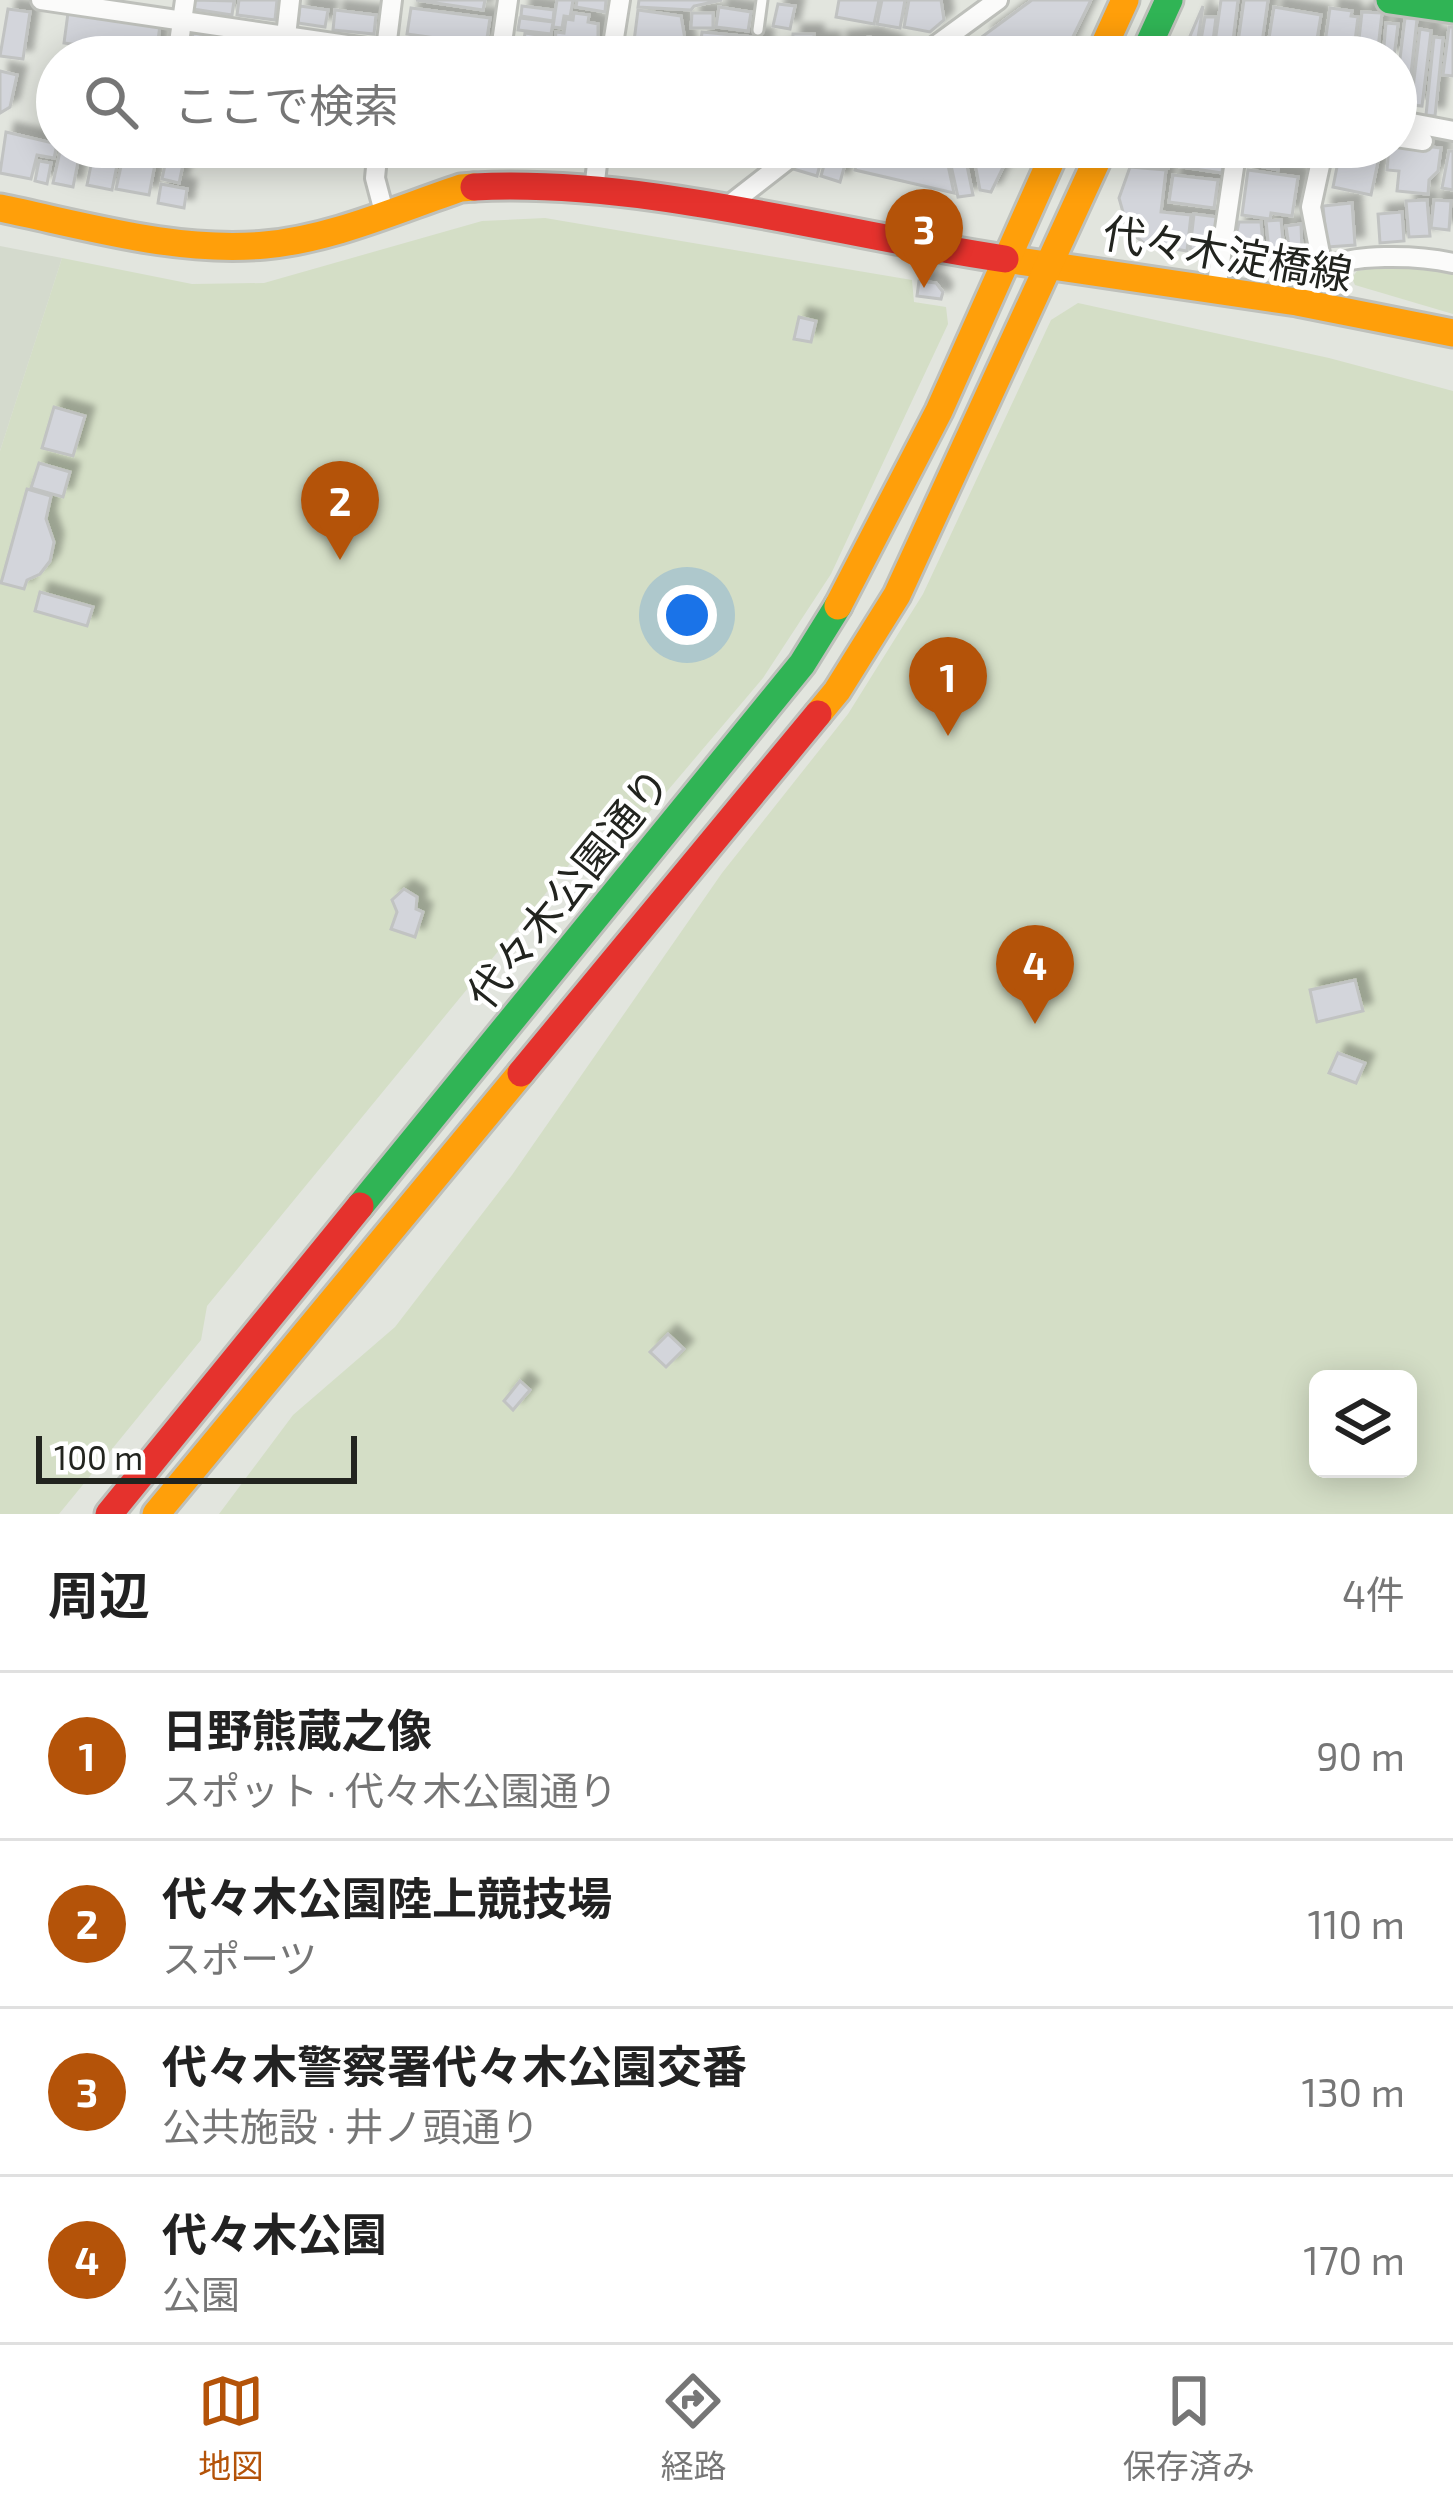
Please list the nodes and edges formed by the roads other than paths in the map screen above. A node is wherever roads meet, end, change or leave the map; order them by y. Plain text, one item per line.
1 (41, 0) edge
2 (290, 0) edge
3 (392, 0) edge
4 (508, 0) edge
5 (620, 0) edge
6 (762, 0) edge
7 (998, 0) edge
8 (1124, 0) edge
9 (1169, 0) edge
10 (1390, 0) edge
11 (184, 9) edge
12 (1453, 9) edge
13 (758, 30) dead end
14 (286, 36) joint
15 (387, 36) edge
16 (503, 36) edge
17 (614, 36) edge
18 (949, 36) edge
19 (1108, 36) edge
20 (1153, 36) edge
21 (1417, 124) edge
22 (1453, 131) edge
23 (1417, 140) edge
24 (1424, 141) dead end
25 (376, 168) edge
26 (596, 168) edge
27 (777, 168) edge
28 (1048, 168) edge
29 (1093, 168) edge
30 (1235, 168) edge
31 (1319, 168) edge
32 (594, 190) junction
33 (0, 208) edge
34 (724, 209) junction
35 (384, 212) junction
36 (1006, 259) junction
37 (1453, 263) edge
38 (1050, 264) junction
39 (1323, 269) junction
40 (1216, 290) junction
41 (1298, 302) junction
42 (1391, 323) junction
43 (1453, 333) edge
44 (1453, 352) edge
45 (109, 1514) edge
46 (156, 1514) edge

1 - 11 street
2 - 14 street
3 - 15 street
4 - 16 street
5 - 17 street
6 - 13 lane
7 - 18 street
8 - 19 main road
9 - 20 main road
10 - 12 main road
11 - 14 street
21 - 22 street
23 - 24 street
25 - 35 street
26 - 32 street
27 - 34 street
28 - 36 main road, 代々木公園通り
29 - 38 main road, 代々木公園通り
30 - 40 street
31 - 39 street
32 - 34 main road, 代々木淀橋線
32 - 35 main road, 代々木淀橋線
33 - 35 main road, 代々木淀橋線
34 - 36 main road, 代々木淀橋線
36 - 38 main road, 代々木淀橋線
36 - 45 main road, 代々木公園通り
37 - 39 street
38 - 40 main road, 代々木淀橋線
38 - 46 main road, 代々木公園通り
39 - 41 street
40 - 41 main road, 代々木淀橋線
41 - 42 main road, 代々木淀橋線
42 - 43 main road, 代々木淀橋線
42 - 44 main road, 代々木淀橋線

